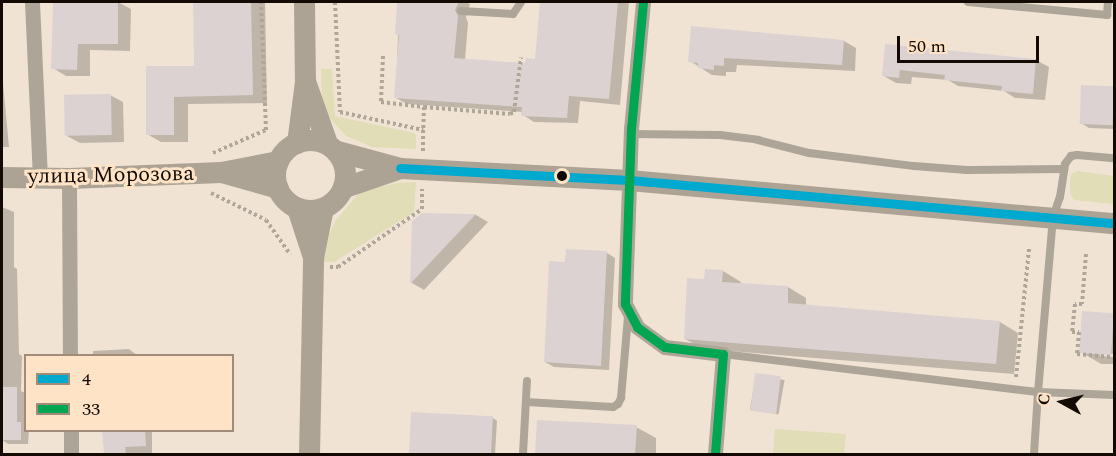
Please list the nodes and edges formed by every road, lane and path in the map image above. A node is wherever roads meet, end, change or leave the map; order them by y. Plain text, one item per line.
1 (32, 2) edge
2 (304, 2) edge
3 (521, 2) edge
4 (643, 2) edge
5 (968, 2) edge
6 (1108, 2) edge
7 (461, 11) dead end
8 (383, 56) dead end
9 (520, 57) dead end
10 (305, 81) junction
11 (424, 107) junction
12 (423, 130) dead end
13 (631, 134) junction
14 (297, 143) junction
15 (332, 147) junction
16 (1114, 158) edge
17 (278, 162) junction
18 (400, 168) junction
19 (1064, 169) junction
20 (220, 172) junction
21 (2, 177) edge
22 (40, 178) junction
23 (69, 178) junction
24 (629, 180) junction
25 (278, 188) junction
26 (342, 188) junction
27 (323, 207) junction
28 (297, 208) junction
29 (1053, 218) junction
30 (1114, 223) edge
31 (1029, 249) dead end
32 (1086, 254) dead end
33 (313, 257) junction
34 (628, 311) junction
35 (70, 354) edge
36 (723, 354) junction
37 (1114, 357) edge
38 (527, 381) dead end
39 (1015, 389) junction
40 (1038, 392) junction
41 (1114, 395) edge
42 (526, 402) junction
43 (71, 432) edge
44 (72, 454) edge
45 (309, 454) edge
46 (523, 454) edge
47 (715, 454) edge
48 (1034, 454) edge

1 - 22 street
2 - 10 street
3 - 7 lane
4 - 13 street
5 - 6 lane
8 - 11 path
9 - 11 path
10 - 14 street
10 - 15 street
11 - 12 path
13 - 19 lane
13 - 24 street
14 - 15 street
14 - 17 street
15 - 18 street
15 - 26 street
16 - 19 lane
17 - 20 street
17 - 25 street
18 - 24 street
18 - 26 street
19 - 29 lane
20 - 23 street, улица Морозова
20 - 25 street
21 - 22 street, улица Морозова
22 - 23 street, улица Морозова
23 - 35 street
24 - 29 street
24 - 34 street
25 - 28 street
26 - 27 street
27 - 28 street
27 - 33 street
28 - 33 street
29 - 30 street
29 - 40 lane
31 - 39 path
32 - 37 path
33 - 45 street
34 - 36 street
34 - 42 lane
36 - 39 lane
36 - 47 street
38 - 42 lane
39 - 40 lane
40 - 41 lane
40 - 48 lane
42 - 46 lane
43 - 44 street

